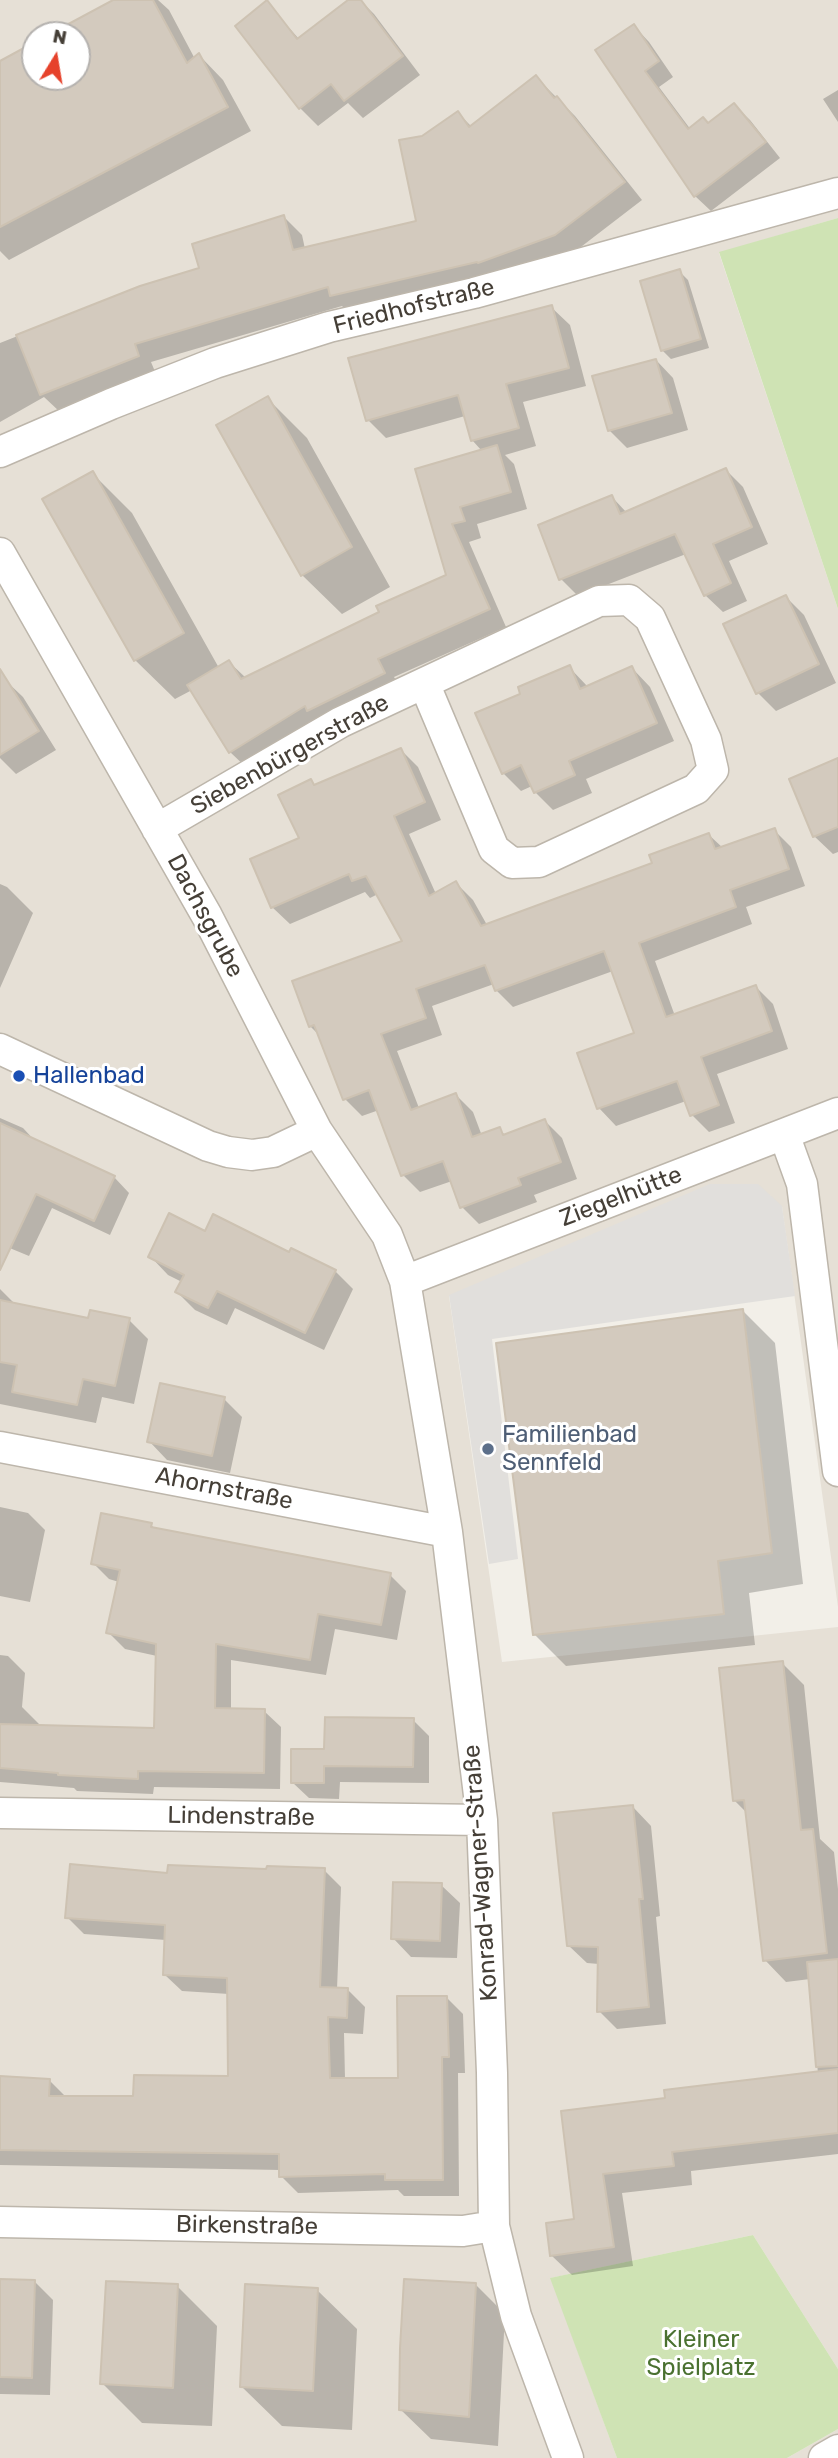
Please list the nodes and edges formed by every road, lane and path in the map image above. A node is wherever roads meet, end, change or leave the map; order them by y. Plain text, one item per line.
1 (838, 193) edge
2 (0, 452) edge
3 (0, 552) edge
4 (424, 683) junction
5 (157, 829) junction
6 (0, 1049) edge
7 (838, 1113) edge
8 (317, 1131) junction
9 (784, 1133) junction
10 (405, 1281) junction
11 (0, 1447) edge
12 (838, 1472) edge
13 (447, 1532) junction
14 (0, 1813) edge
15 (482, 1820) junction
16 (0, 2222) edge
17 (494, 2226) junction
18 (838, 2450) edge
19 (568, 2458) edge
20 (824, 2458) edge

1 - 2 street, Friedhofstraße
3 - 5 street, Dachsgrube
4 - 4 street, Siebenbürgerstraße
4 - 5 street, Siebenbürgerstraße
5 - 8 street, Dachsgrube
6 - 8 street
7 - 9 street, Ziegelhütte
8 - 10 street, Dachsgrube
9 - 10 street, Ziegelhütte
9 - 12 street
10 - 13 street, Konrad-Wagner-Straße
11 - 13 street, Ahornstraße
13 - 15 street, Konrad-Wagner-Straße
14 - 15 street, Lindenstraße
15 - 17 street, Konrad-Wagner-Straße
16 - 17 street, Birkenstraße
17 - 19 street, Konrad-Wagner-Straße
18 - 20 street

